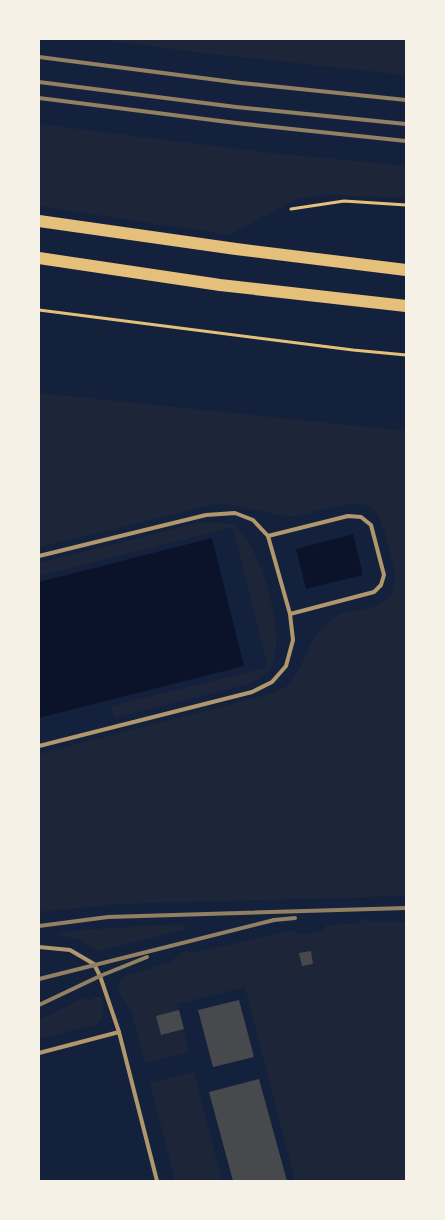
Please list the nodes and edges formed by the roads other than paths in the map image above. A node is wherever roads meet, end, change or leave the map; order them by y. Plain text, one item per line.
1 (39, 220) edge
2 (39, 258) edge
3 (406, 270) edge
4 (406, 306) edge
5 (268, 536) junction
6 (39, 556) edge
7 (290, 614) junction
8 (39, 746) edge
9 (39, 947) edge
10 (119, 1032) junction
11 (39, 1053) edge
12 (157, 1181) edge

1 - 3 main road
2 - 4 main road
5 - 6 lane
5 - 7 lane
5 - 7 lane
7 - 8 lane
9 - 10 lane
10 - 11 lane
10 - 12 lane

